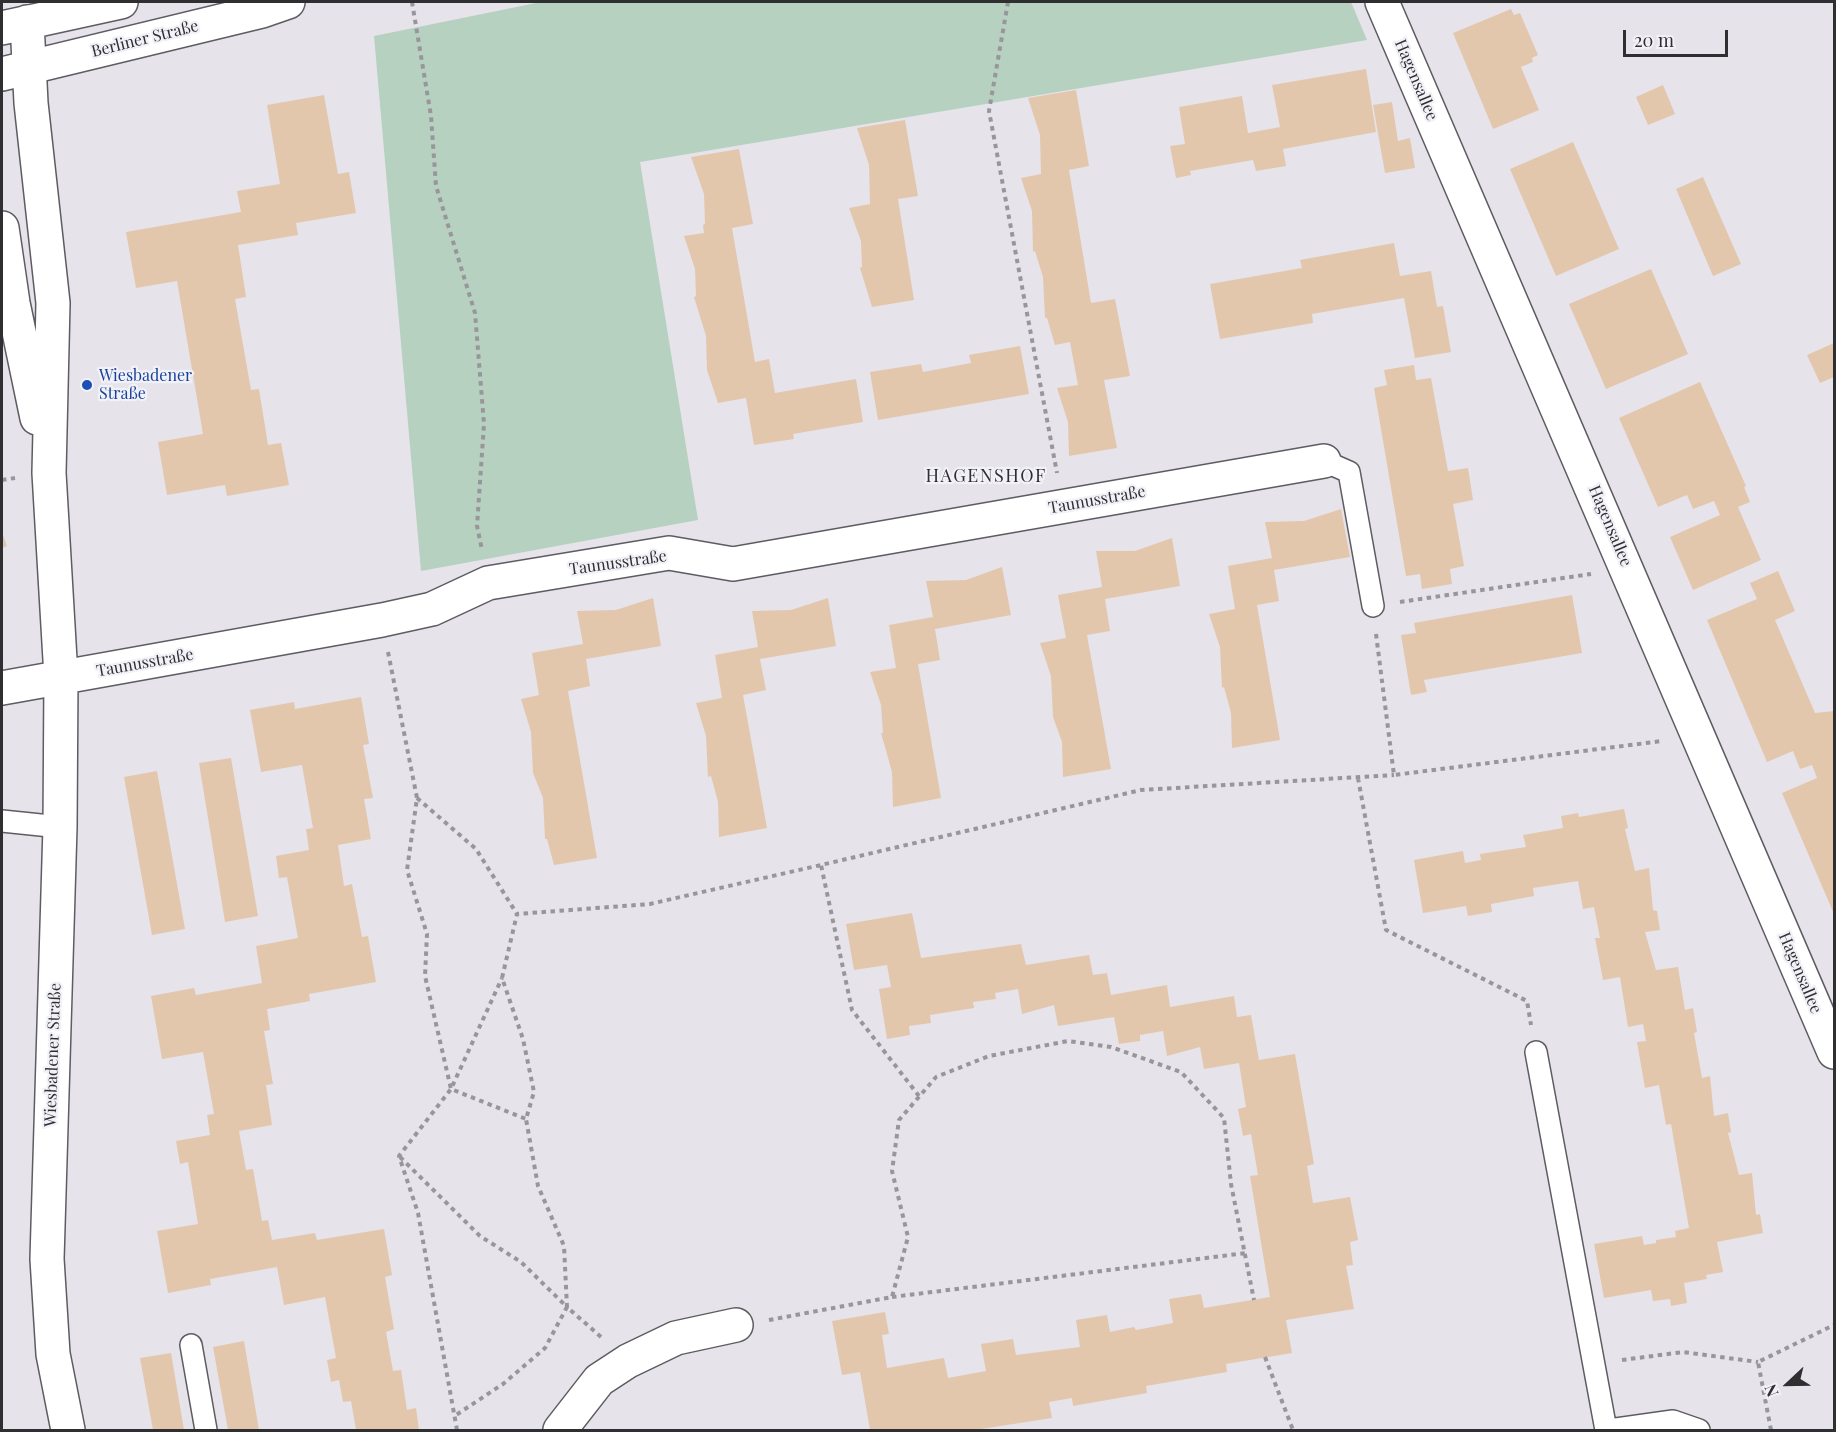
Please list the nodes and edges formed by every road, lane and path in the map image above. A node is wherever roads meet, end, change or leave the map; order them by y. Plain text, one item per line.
1 (122, 2) edge
2 (288, 2) edge
3 (412, 2) edge
4 (1008, 2) edge
5 (1382, 2) edge
6 (18, 17) edge
7 (15, 71) edge
8 (2, 228) edge
9 (1324, 461) joint
10 (49, 473) junction
11 (1063, 506) junction
12 (1628, 568) junction
13 (488, 583) junction
14 (1373, 606) junction
15 (382, 621) junction
16 (60, 677) junction
17 (2, 688) edge
18 (1699, 736) junction
19 (1395, 775) junction
20 (1358, 778) junction
21 (417, 798) junction
22 (2, 821) edge
23 (60, 827) junction
24 (821, 865) junction
25 (517, 914) junction
26 (502, 978) junction
27 (1536, 1052) joint
28 (1834, 1052) edge
29 (451, 1089) junction
30 (919, 1096) junction
31 (526, 1119) junction
32 (399, 1156) junction
33 (1246, 1253) junction
34 (892, 1297) junction
35 (1254, 1300) dead end
36 (567, 1307) junction
37 (1834, 1325) edge
38 (736, 1326) joint
39 (191, 1345) dead end
40 (1264, 1357) dead end
41 (628, 1361) junction
42 (1758, 1362) junction
43 (1593, 1363) junction
44 (456, 1415) junction
45 (68, 1431) edge
46 (206, 1431) edge
47 (457, 1431) edge
48 (560, 1431) edge
49 (1293, 1431) edge
50 (1608, 1431) edge
51 (1699, 1431) edge
52 (1771, 1431) edge

1 - 6 street
2 - 7 street, Berliner Straße
3 - 13 path
4 - 11 path
5 - 12 street, Hagensallee
6 - 7 street, Wiesbadener Straße
7 - 10 street, Wiesbadener Straße
8 - 10 street, Wiesbadener Straße
9 - 11 street, Taunusstraße
9 - 14 lane
10 - 16 street, Wiesbadener Straße
11 - 13 street, Taunusstraße
12 - 14 path
12 - 18 street, Hagensallee
13 - 15 street, Taunusstraße
14 - 19 path
15 - 16 street, Taunusstraße
15 - 21 path
16 - 17 street
16 - 23 street, Wiesbadener Straße
18 - 19 path
18 - 28 street, Hagensallee
19 - 20 path
20 - 24 path
20 - 27 path
21 - 25 path
21 - 29 path
22 - 23 lane
23 - 45 street, Wiesbadener Straße
24 - 25 path
24 - 30 path
25 - 26 path
26 - 29 path
26 - 31 path
27 - 43 lane
29 - 31 path
29 - 32 path
30 - 33 path
30 - 34 path
31 - 36 path
32 - 36 path
32 - 44 path
33 - 34 path
33 - 35 path
34 - 38 path
36 - 41 path
36 - 44 path
37 - 42 path
38 - 41 street
39 - 46 lane
40 - 49 path
41 - 48 street
42 - 43 path
42 - 52 path
43 - 50 lane
44 - 47 path
50 - 51 lane

